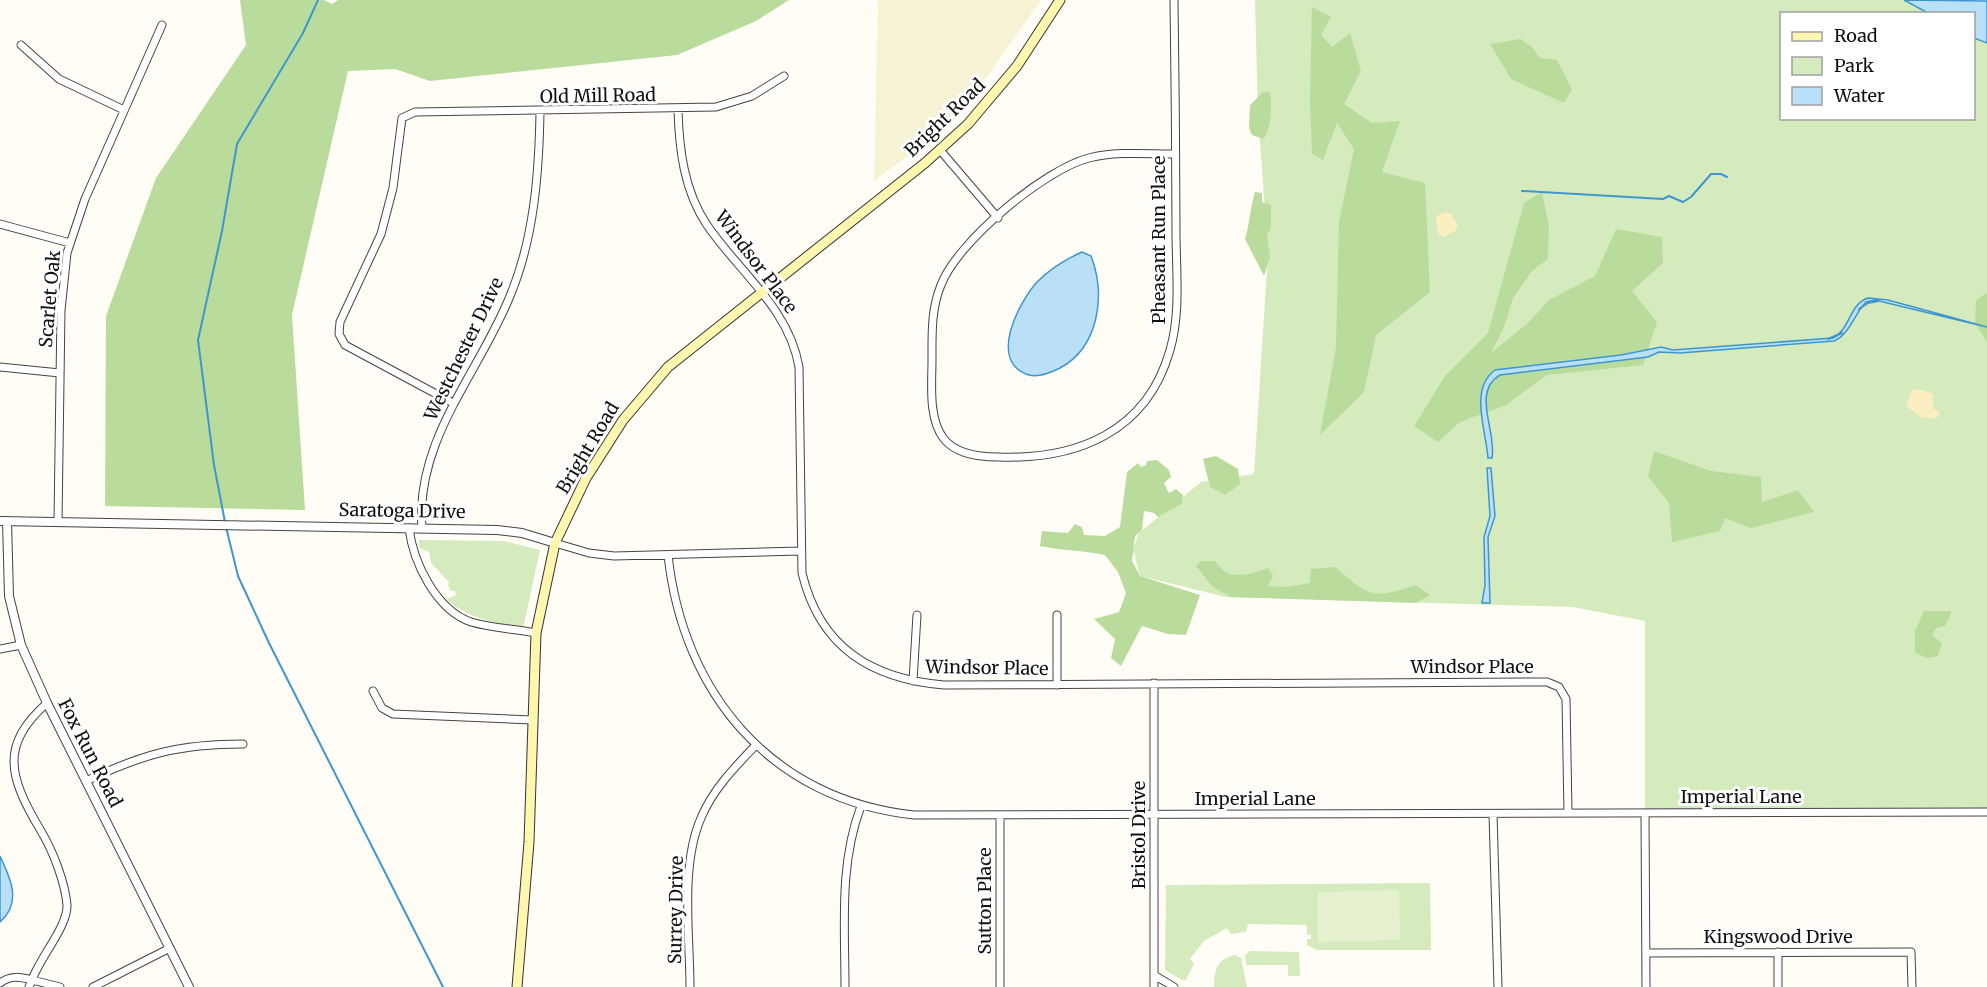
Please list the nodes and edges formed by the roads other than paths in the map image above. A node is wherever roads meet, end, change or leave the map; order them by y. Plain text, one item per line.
1 (1060, 0) edge
2 (1174, 0) edge
3 (162, 25) dead end
4 (21, 45) dead end
5 (784, 76) dead end
6 (678, 109) junction
7 (124, 110) junction
8 (540, 112) junction
9 (940, 150) junction
10 (1175, 154) junction
11 (998, 218) junction
12 (0, 224) edge
13 (70, 243) junction
14 (761, 291) junction
15 (0, 367) edge
16 (60, 373) junction
17 (453, 403) junction
18 (3, 521) edge
19 (58, 522) junction
20 (409, 528) junction
21 (422, 528) junction
22 (555, 543) junction
23 (800, 551) junction
24 (668, 555) junction
25 (917, 615) dead end
26 (1057, 615) dead end
27 (536, 633) junction
28 (21, 645) junction
29 (0, 649) edge
30 (913, 681) junction
31 (1154, 684) junction
32 (1057, 685) junction
33 (373, 691) dead end
34 (47, 703) junction
35 (22, 718) dead end
36 (532, 720) junction
37 (243, 744) dead end
38 (756, 745) junction
39 (7, 781) dead end
40 (86, 781) junction
41 (861, 806) junction
42 (1987, 812) edge
43 (1568, 813) junction
44 (1645, 813) junction
45 (1494, 814) junction
46 (1000, 815) junction
47 (1154, 815) junction
48 (170, 948) junction
49 (1778, 952) junction
50 (1646, 953) junction
51 (1154, 975) junction
52 (0, 983) edge
53 (31, 983) edge
54 (60, 987) edge
55 (93, 987) edge
56 (189, 987) edge
57 (517, 987) edge
58 (690, 987) edge
59 (845, 987) edge
60 (1000, 987) edge
61 (1154, 987) edge
62 (1174, 987) edge
63 (1498, 987) edge
64 (1646, 987) edge
65 (1778, 987) edge
66 (1912, 987) edge

1 - 9 main road, Bright Road
2 - 10 street, Pheasant Run Place
3 - 7 street, Scarlet Oak
4 - 7 street
5 - 6 street, Old Mill Road
6 - 8 street, Old Mill Road
6 - 14 street, Windsor Place
7 - 13 street, Scarlet Oak
8 - 17 street, Westchester Drive
8 - 17 street, Old Mill Road
9 - 11 street
9 - 14 main road, Bright Road
10 - 11 street, Pheasant Run Place
10 - 11 street, Pheasant Run Place
12 - 13 street
13 - 16 street, Scarlet Oak
14 - 22 main road, Bright Road
14 - 23 street, Windsor Place
15 - 16 street
16 - 19 street, Scarlet Oak
17 - 21 street, Westchester Drive
18 - 19 street, Saratoga Drive
18 - 28 street, Fox Run Road
19 - 20 street, Saratoga Drive
20 - 21 street, Saratoga Drive
20 - 27 street
21 - 22 street, Saratoga Drive
22 - 24 street, Saratoga Drive
22 - 27 main road, Bright Road
23 - 24 street, Saratoga Drive
23 - 30 street, Windsor Place
24 - 38 street, Imperial Lane
25 - 30 street
26 - 32 street
27 - 36 main road, Bright Road
28 - 29 street
28 - 34 street, Fox Run Road
30 - 32 street, Windsor Place
31 - 32 street, Windsor Place
31 - 43 street, Windsor Place
31 - 47 street, Bristol Drive
33 - 36 street
34 - 35 street
34 - 40 street, Fox Run Road
36 - 57 main road, Bright Road
37 - 40 street
38 - 41 street, Imperial Lane
38 - 58 street, Surrey Drive
39 - 53 street
40 - 48 street, Fox Run Road
41 - 46 street, Imperial Lane
41 - 59 street
42 - 44 street, Imperial Lane
43 - 44 street, Imperial Lane
43 - 45 street, Imperial Lane
44 - 50 street
45 - 47 street, Imperial Lane
45 - 63 street
46 - 47 street, Imperial Lane
46 - 60 street, Sutton Place
47 - 51 street, Bristol Drive
48 - 55 street
48 - 56 street, Fox Run Road
49 - 50 street, Kingswood Drive
49 - 65 street
49 - 66 street, Kingswood Drive
50 - 64 street
51 - 61 street, Bristol Drive
51 - 62 street
52 - 53 street
53 - 54 street

